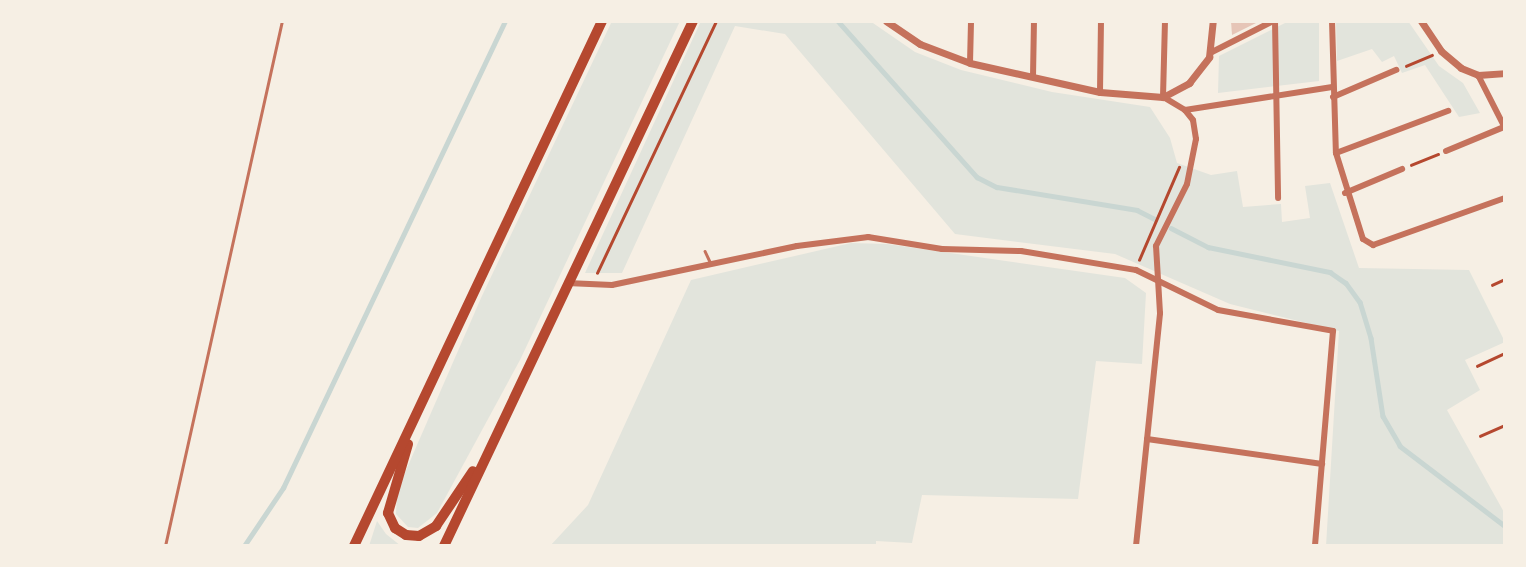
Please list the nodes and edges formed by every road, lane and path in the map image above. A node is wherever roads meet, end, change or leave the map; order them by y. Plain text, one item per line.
1 (282, 21) edge
2 (602, 21) edge
3 (693, 21) edge
4 (716, 21) edge
5 (886, 21) edge
6 (971, 21) edge
7 (1034, 21) edge
8 (1101, 21) edge
9 (1165, 21) edge
10 (1213, 21) edge
11 (1274, 21) edge
12 (1332, 21) edge
13 (1421, 21) edge
14 (1441, 51) junction
15 (1212, 52) junction
16 (970, 63) junction
17 (1396, 70) joint
18 (1505, 73) edge
19 (1478, 75) junction
20 (1033, 77) junction
21 (1332, 87) junction
22 (1100, 92) junction
23 (1275, 92) junction
24 (1163, 97) junction
25 (1333, 97) junction
26 (1185, 110) junction
27 (1448, 111) dead end
28 (1505, 128) edge
29 (1447, 151) joint
30 (1336, 153) junction
31 (1180, 165) dead end
32 (1402, 169) joint
33 (1345, 193) junction
34 (1278, 198) dead end
35 (1505, 198) edge
36 (705, 251) dead end
37 (711, 264) junction
38 (1136, 270) junction
39 (1159, 279) junction
40 (1505, 279) edge
41 (567, 283) junction
42 (1492, 285) dead end
43 (592, 286) junction
44 (1505, 353) edge
45 (1477, 366) dead end
46 (424, 397) junction
47 (1505, 425) edge
48 (1480, 436) dead end
49 (1147, 439) junction
50 (490, 444) junction
51 (1322, 464) junction
52 (165, 546) edge
53 (354, 546) edge
54 (444, 546) edge
55 (1136, 546) edge
56 (1315, 546) edge

1 - 52 lane
2 - 46 highway
3 - 41 highway
4 - 43 path
5 - 16 street
6 - 16 street
7 - 20 street
8 - 22 street
9 - 24 street
10 - 15 street
11 - 15 street
11 - 23 street
12 - 21 street
13 - 14 street
14 - 17 path
14 - 19 street
15 - 24 street
16 - 20 street
17 - 25 street
18 - 19 street
19 - 28 street
20 - 22 street
21 - 23 street
21 - 25 street
22 - 24 street
23 - 26 street
23 - 34 street
24 - 26 street
25 - 30 street
26 - 39 street
27 - 30 street
28 - 29 street
29 - 32 path
30 - 33 street
31 - 38 path
32 - 33 street
33 - 35 street
36 - 37 lane
37 - 38 street
37 - 43 street
38 - 39 street
39 - 49 street
39 - 51 street
40 - 42 path
41 - 43 street
41 - 50 highway
44 - 45 path
46 - 50 highway
46 - 53 highway
47 - 48 path
49 - 51 street
49 - 55 street
50 - 54 highway
51 - 56 street

